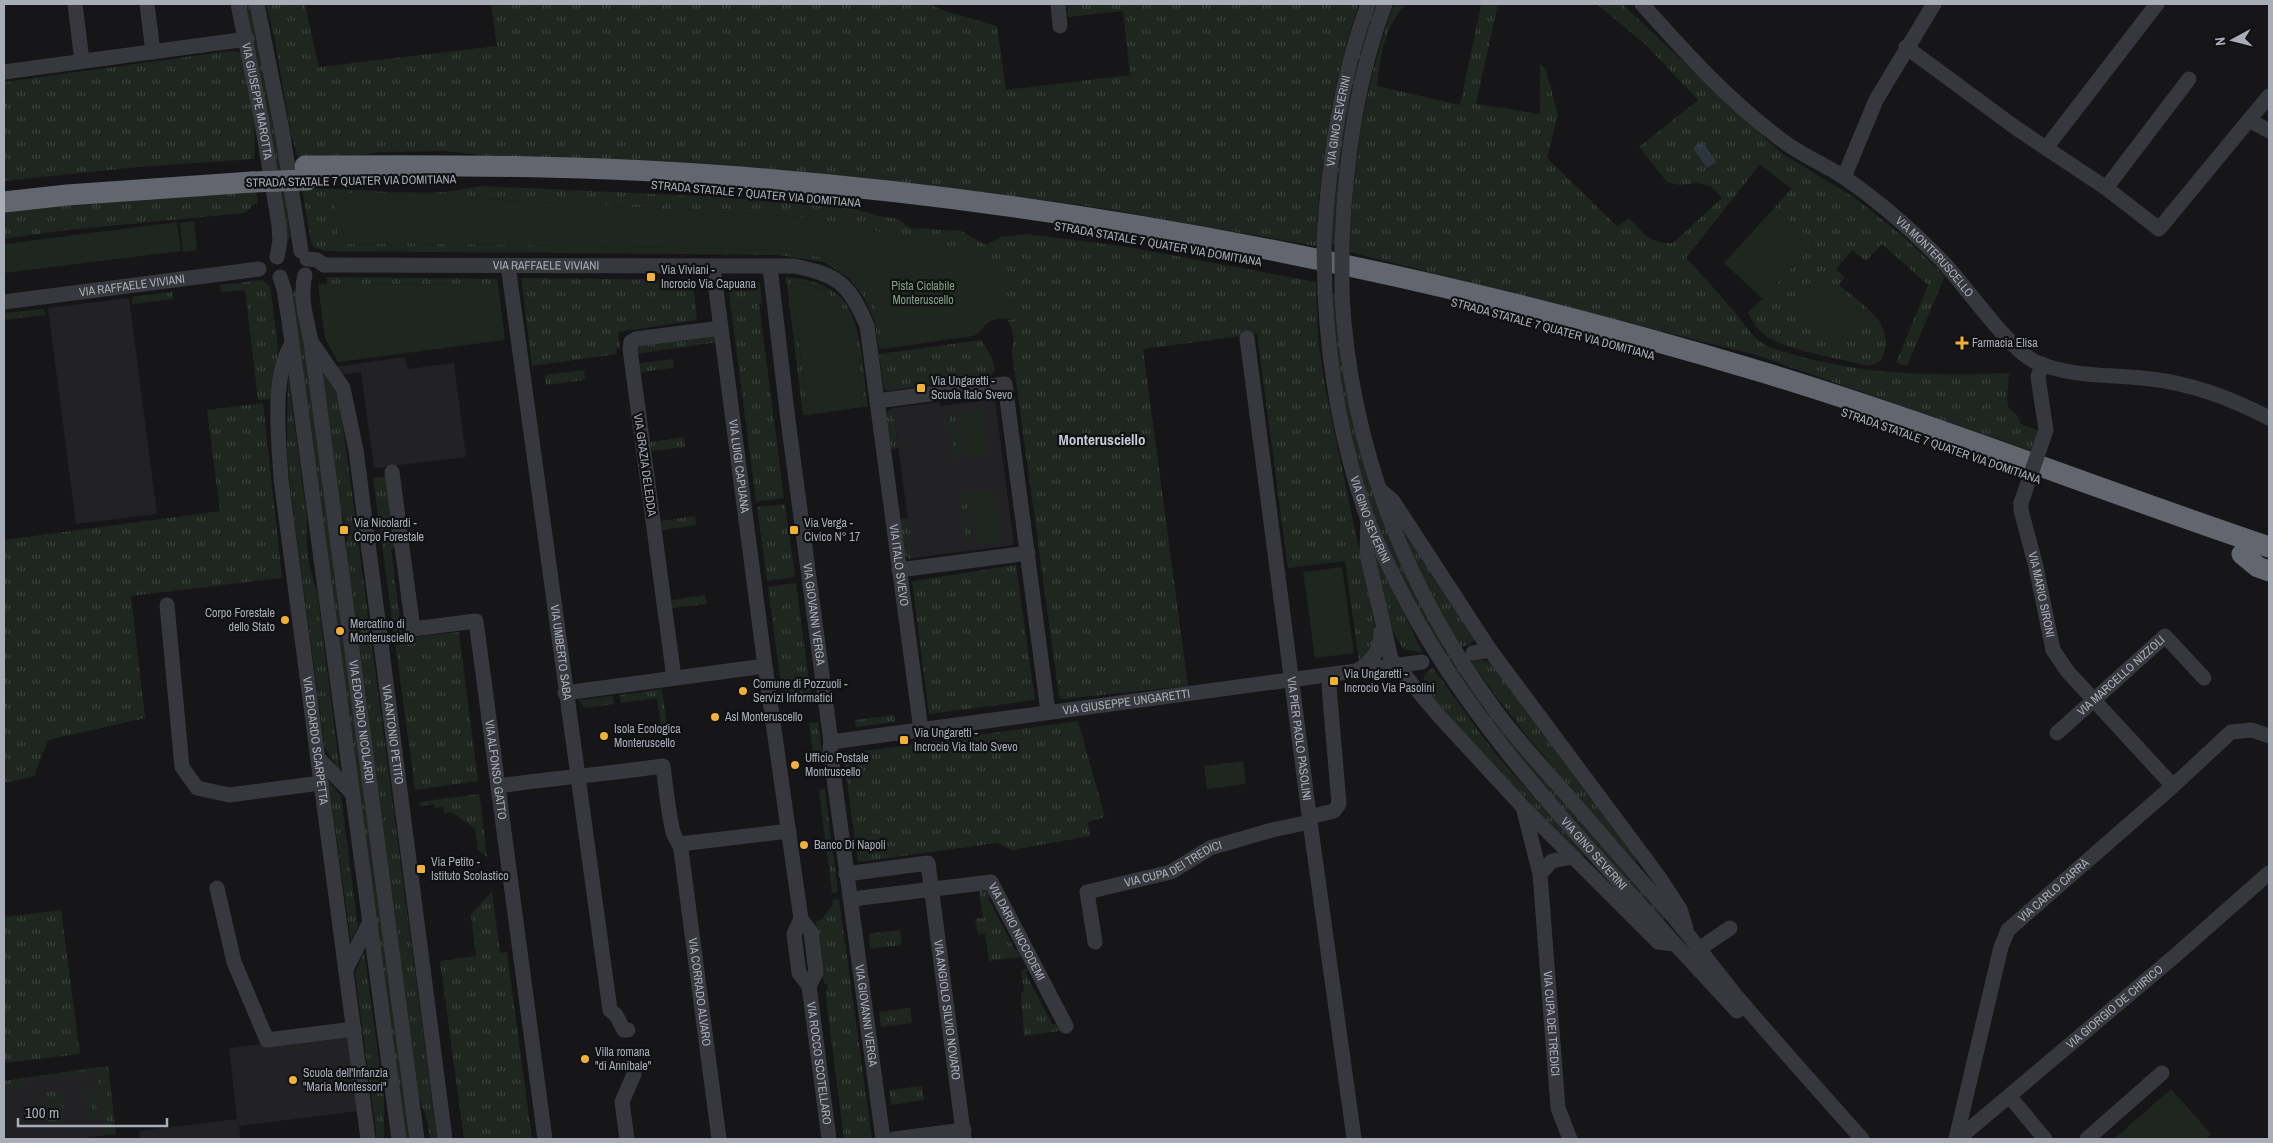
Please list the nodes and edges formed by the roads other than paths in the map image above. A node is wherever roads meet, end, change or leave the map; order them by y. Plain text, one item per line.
1 (75, 4) edge
2 (147, 4) edge
3 (238, 4) edge
4 (257, 4) edge
5 (1058, 4) edge
6 (1368, 4) edge
7 (1385, 4) edge
8 (1642, 4) edge
9 (1934, 4) edge
10 (2157, 4) edge
11 (1060, 26) dead end
12 (247, 38) junction
13 (1906, 47) junction
14 (153, 52) junction
15 (82, 61) junction
16 (4, 72) edge
17 (2189, 79) dead end
18 (2269, 96) edge
19 (2249, 120) junction
20 (2269, 130) edge
21 (2046, 148) junction
22 (306, 173) junction
23 (251, 175) junction
24 (1844, 177) junction
25 (2106, 188) junction
26 (4, 189) edge
27 (4, 202) edge
28 (305, 264) junction
29 (508, 265) junction
30 (277, 267) junction
31 (713, 267) junction
32 (770, 267) junction
33 (4, 302) edge
34 (721, 328) junction
35 (1247, 338) dead end
36 (311, 342) junction
37 (292, 344) junction
38 (2042, 364) junction
39 (877, 401) junction
40 (2269, 418) edge
41 (392, 472) dead end
42 (1379, 490) junction
43 (1368, 519) junction
44 (2269, 547) edge
45 (1028, 553) junction
46 (2242, 554) junction
47 (2269, 562) edge
48 (899, 570) junction
49 (2269, 571) edge
50 (167, 605) dead end
51 (1382, 620) junction
52 (1490, 650) junction
53 (1473, 653) dead end
54 (1422, 662) dead end
55 (765, 666) junction
56 (1397, 666) junction
57 (1354, 672) junction
58 (674, 678) junction
59 (2204, 678) dead end
60 (1292, 680) junction
61 (1329, 686) dead end
62 (565, 693) junction
63 (2093, 701) junction
64 (1048, 712) junction
65 (921, 730) junction
66 (2057, 733) dead end
67 (2269, 736) edge
68 (831, 742) junction
69 (318, 758) junction
70 (579, 775) junction
71 (321, 784) junction
72 (498, 786) junction
73 (2172, 786) junction
74 (352, 793) junction
75 (1523, 807) junction
76 (1310, 819) junction
77 (789, 831) junction
78 (680, 844) junction
79 (378, 853) junction
80 (361, 855) junction
81 (1572, 858) junction
82 (2269, 873) edge
83 (846, 874) junction
84 (1540, 874) junction
85 (217, 888) dead end
86 (932, 889) junction
87 (852, 899) junction
88 (370, 922) junction
89 (1730, 928) dead end
90 (1686, 932) junction
91 (1095, 942) dead end
92 (1675, 944) junction
93 (1699, 949) junction
94 (346, 969) junction
95 (1066, 1026) dead end
96 (354, 1029) junction
97 (628, 1030) dead end
98 (2162, 1073) dead end
99 (634, 1074) dead end
100 (2010, 1097) junction
101 (964, 1135) edge
102 (1354, 1138) edge
103 (368, 1139) edge
104 (399, 1139) edge
105 (417, 1139) edge
106 (445, 1139) edge
107 (545, 1139) edge
108 (627, 1139) edge
109 (719, 1139) edge
110 (829, 1139) edge
111 (883, 1139) edge
112 (894, 1139) edge
113 (1570, 1139) edge
114 (1850, 1139) edge
115 (1862, 1139) edge
116 (1957, 1139) edge
117 (2045, 1139) edge
118 (2087, 1139) edge

1 - 15 street
2 - 14 street
3 - 12 street, VIA GIUSEPPE MAROTTA
4 - 28 street, VIA GIUSEPPE MAROTTA
5 - 11 street
6 - 43 street, VIA GINO SEVERINI, bridge
7 - 42 street, VIA GINO SEVERINI, bridge
8 - 24 street, VIA MONTERUSCELLO
9 - 13 street
10 - 21 street
12 - 14 street
12 - 30 street, VIA GIUSEPPE MAROTTA
13 - 21 street
13 - 24 street
14 - 15 street
15 - 16 street
17 - 25 street
18 - 19 street
19 - 20 street
19 - 25 street
21 - 25 street
22 - 23 highway, STRADA STATALE 7 QUATER VIA DOMITIANA
22 - 44 highway, STRADA STATALE 7 QUATER VIA DOMITIANA
22 - 46 highway, STRADA STATALE 7 QUATER VIA DOMITIANA
23 - 26 highway, STRADA STATALE 7 QUATER VIA DOMITIANA
23 - 27 highway, STRADA STATALE 7 QUATER VIA DOMITIANA
24 - 38 street, VIA MONTERUSCELLO
28 - 29 street, VIA RAFFAELE VIVIANI
28 - 30 street
28 - 30 street
28 - 36 street, VIA EDOARDO NICOLARDI
29 - 31 street, VIA RAFFAELE VIVIANI
29 - 62 street, VIA UMBERTO SABA
30 - 33 street, VIA RAFFAELE VIVIANI
30 - 37 street, VIA EDOARDO NICOLARDI
31 - 32 street, VIA RAFFAELE VIVIANI
31 - 34 street, VIA LUIGI CAPUANA
32 - 39 street, VIA ITALO SVEVO
32 - 68 street, VIA GIOVANNI VERGA
34 - 55 street, VIA LUIGI CAPUANA
34 - 58 street, VIA GRAZIA DELEDDA
35 - 60 street, VIA PIER PAOLO PASOLINI
36 - 79 street, VIA EDOARDO NICOLARDI
36 - 106 street, VIA ANTONIO PETITO
37 - 69 street, VIA EDOARDO SCARPETTA
37 - 74 street, VIA EDOARDO NICOLARDI
38 - 40 street, VIA MONTERUSCELLO
38 - 63 street, VIA MARIO SIRONI, bridge
39 - 45 street
39 - 48 street, VIA ITALO SVEVO
41 - 72 street, VIA ALFONSO GATTO
42 - 52 street, VIA GINO SEVERINI
42 - 90 street, VIA GINO SEVERINI
43 - 51 street, VIA GINO SEVERINI
43 - 92 street, VIA GINO SEVERINI
45 - 48 street
45 - 64 street
46 - 47 highway, STRADA STATALE 7 QUATER VIA DOMITIANA
46 - 49 highway
48 - 65 street, VIA ITALO SVEVO
50 - 71 street
51 - 56 street, VIA GINO SEVERINI
51 - 57 street
52 - 53 street
52 - 90 street, VIA GINO SEVERINI
54 - 56 street, VIA GIUSEPPE UNGARETTI
55 - 58 street
55 - 77 street, VIA ROCCO SCOTELLARO
56 - 57 street, VIA GIUSEPPE UNGARETTI
56 - 75 street, VIA GINO SEVERINI
57 - 60 street, VIA GIUSEPPE UNGARETTI
58 - 62 street
59 - 63 street, VIA MARCELLO NIZZOLI
60 - 64 street, VIA GIUSEPPE UNGARETTI
60 - 76 street, VIA PIER PAOLO PASOLINI
61 - 76 street
62 - 70 street, VIA UMBERTO SABA
63 - 66 street, VIA MARCELLO NIZZOLI
63 - 73 street, VIA MARIO SIRONI
64 - 65 street, VIA GIUSEPPE UNGARETTI
65 - 68 street, VIA GIUSEPPE UNGARETTI
67 - 73 street, VIA CARLO CARRÀ
68 - 83 street, VIA GIOVANNI VERGA
69 - 71 street, VIA EDOARDO SCARPETTA
69 - 74 street
70 - 72 street
70 - 78 street, VIA CORRADO ALVARO
70 - 97 street, VIA UMBERTO SABA
71 - 94 street, VIA EDOARDO SCARPETTA
72 - 107 street, VIA ALFONSO GATTO
73 - 116 street, VIA CARLO CARRÀ
74 - 80 street, VIA EDOARDO NICOLARDI
75 - 81 street, VIA GINO SEVERINI
75 - 84 street, VIA CUPA DEI TREDICI
76 - 91 street, VIA CUPA DEI TREDICI
76 - 102 street, VIA PIER PAOLO PASOLINI
77 - 78 street
77 - 110 street, VIA ROCCO SCOTELLARO
78 - 109 street, VIA CORRADO ALVARO
79 - 80 street
79 - 105 street, VIA EDOARDO NICOLARDI
80 - 88 street, VIA EDOARDO NICOLARDI
81 - 84 street
81 - 92 street, VIA GINO SEVERINI
82 - 100 street, VIA GIORGIO DE CHIRICO
83 - 86 street, VIA ANGIOLO SILVIO NOVARO
83 - 87 street, VIA GIOVANNI VERGA
84 - 113 street, VIA CUPA DEI TREDICI
85 - 96 street
86 - 87 street, VIA DARIO NICCODEMI
86 - 95 street, VIA DARIO NICCODEMI
86 - 101 street, VIA ANGIOLO SILVIO NOVARO
87 - 111 street, VIA GIOVANNI VERGA
88 - 94 street
88 - 104 street, VIA EDOARDO NICOLARDI
89 - 93 street
90 - 93 street, VIA GINO SEVERINI
92 - 114 street, VIA GINO SEVERINI
93 - 115 street, VIA GINO SEVERINI
94 - 96 street, VIA EDOARDO SCARPETTA
96 - 103 street, VIA EDOARDO SCARPETTA
98 - 118 street
99 - 108 street
100 - 116 street, VIA GIORGIO DE CHIRICO
100 - 117 street
101 - 112 street, VIA ANGIOLO SILVIO NOVARO

